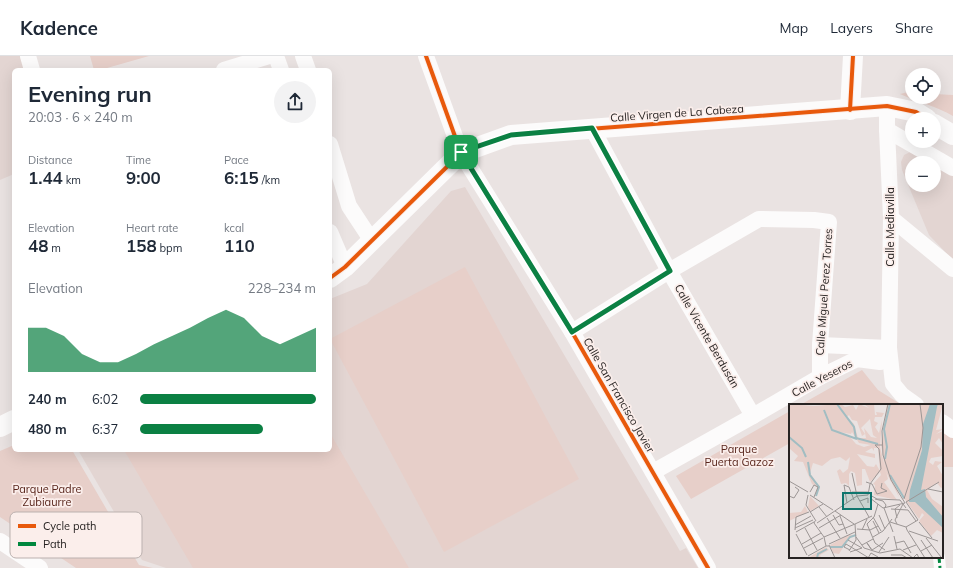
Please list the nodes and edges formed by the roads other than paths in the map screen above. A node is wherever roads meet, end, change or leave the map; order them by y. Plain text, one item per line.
1 (28, 56) edge
2 (269, 56) edge
3 (276, 56) edge
4 (303, 56) edge
5 (426, 56) edge
6 (853, 56) edge
7 (31, 68) edge
8 (230, 68) edge
9 (280, 68) edge
10 (307, 68) edge
11 (887, 106) junction
12 (850, 110) junction
13 (916, 112) edge
14 (592, 128) junction
15 (941, 128) edge
16 (887, 130) junction
17 (953, 135) edge
18 (332, 151) edge
19 (461, 152) junction
20 (953, 168) edge
21 (891, 218) junction
22 (372, 241) junction
23 (332, 242) edge
24 (953, 269) edge
25 (670, 271) junction
26 (338, 273) edge
27 (572, 332) junction
28 (820, 345) junction
29 (889, 348) junction
30 (820, 377) junction
31 (914, 404) edge
32 (752, 416) junction
33 (12, 421) edge
34 (943, 423) edge
35 (0, 427) edge
36 (953, 430) edge
37 (653, 472) junction
38 (0, 542) edge
39 (10, 548) edge
40 (25, 558) edge
41 (939, 558) edge
42 (40, 568) edge
43 (708, 568) edge
44 (940, 568) edge

1 - 7 street
2 - 8 street
3 - 9 street
4 - 10 street
5 - 19 street, Calle San Francisco Javier
6 - 12 street
11 - 12 street, Calle Virgen de La Cabeza
11 - 13 street, Calle Virgen de La Cabeza
11 - 16 street, Calle Mediavilla
12 - 14 street, Calle Virgen de La Cabeza
14 - 19 street, Calle Virgen de La Cabeza
14 - 25 street, Calle Vicente Berdusán
15 - 17 street
16 - 20 street
16 - 21 street, Calle Mediavilla
18 - 22 street
19 - 22 street, Calle Virgen de La Cabeza
19 - 27 street, Calle San Francisco Javier
21 - 24 street
21 - 29 street, Calle Mediavilla
22 - 26 street, Calle Virgen de La Cabeza
23 - 26 street
25 - 27 street
25 - 28 street, Calle Miguel Perez Torres
25 - 32 street, Calle Vicente Berdusán
27 - 37 street, Calle San Francisco Javier
28 - 29 street
28 - 30 street, Calle Miguel Perez Torres
29 - 30 street, Calle Yeseros
29 - 31 street
30 - 32 street, Calle Yeseros
32 - 37 street, Calle Yeseros
33 - 35 street
34 - 36 street
37 - 43 street, Calle San Francisco Javier
38 - 39 street
40 - 42 street
41 - 44 street

